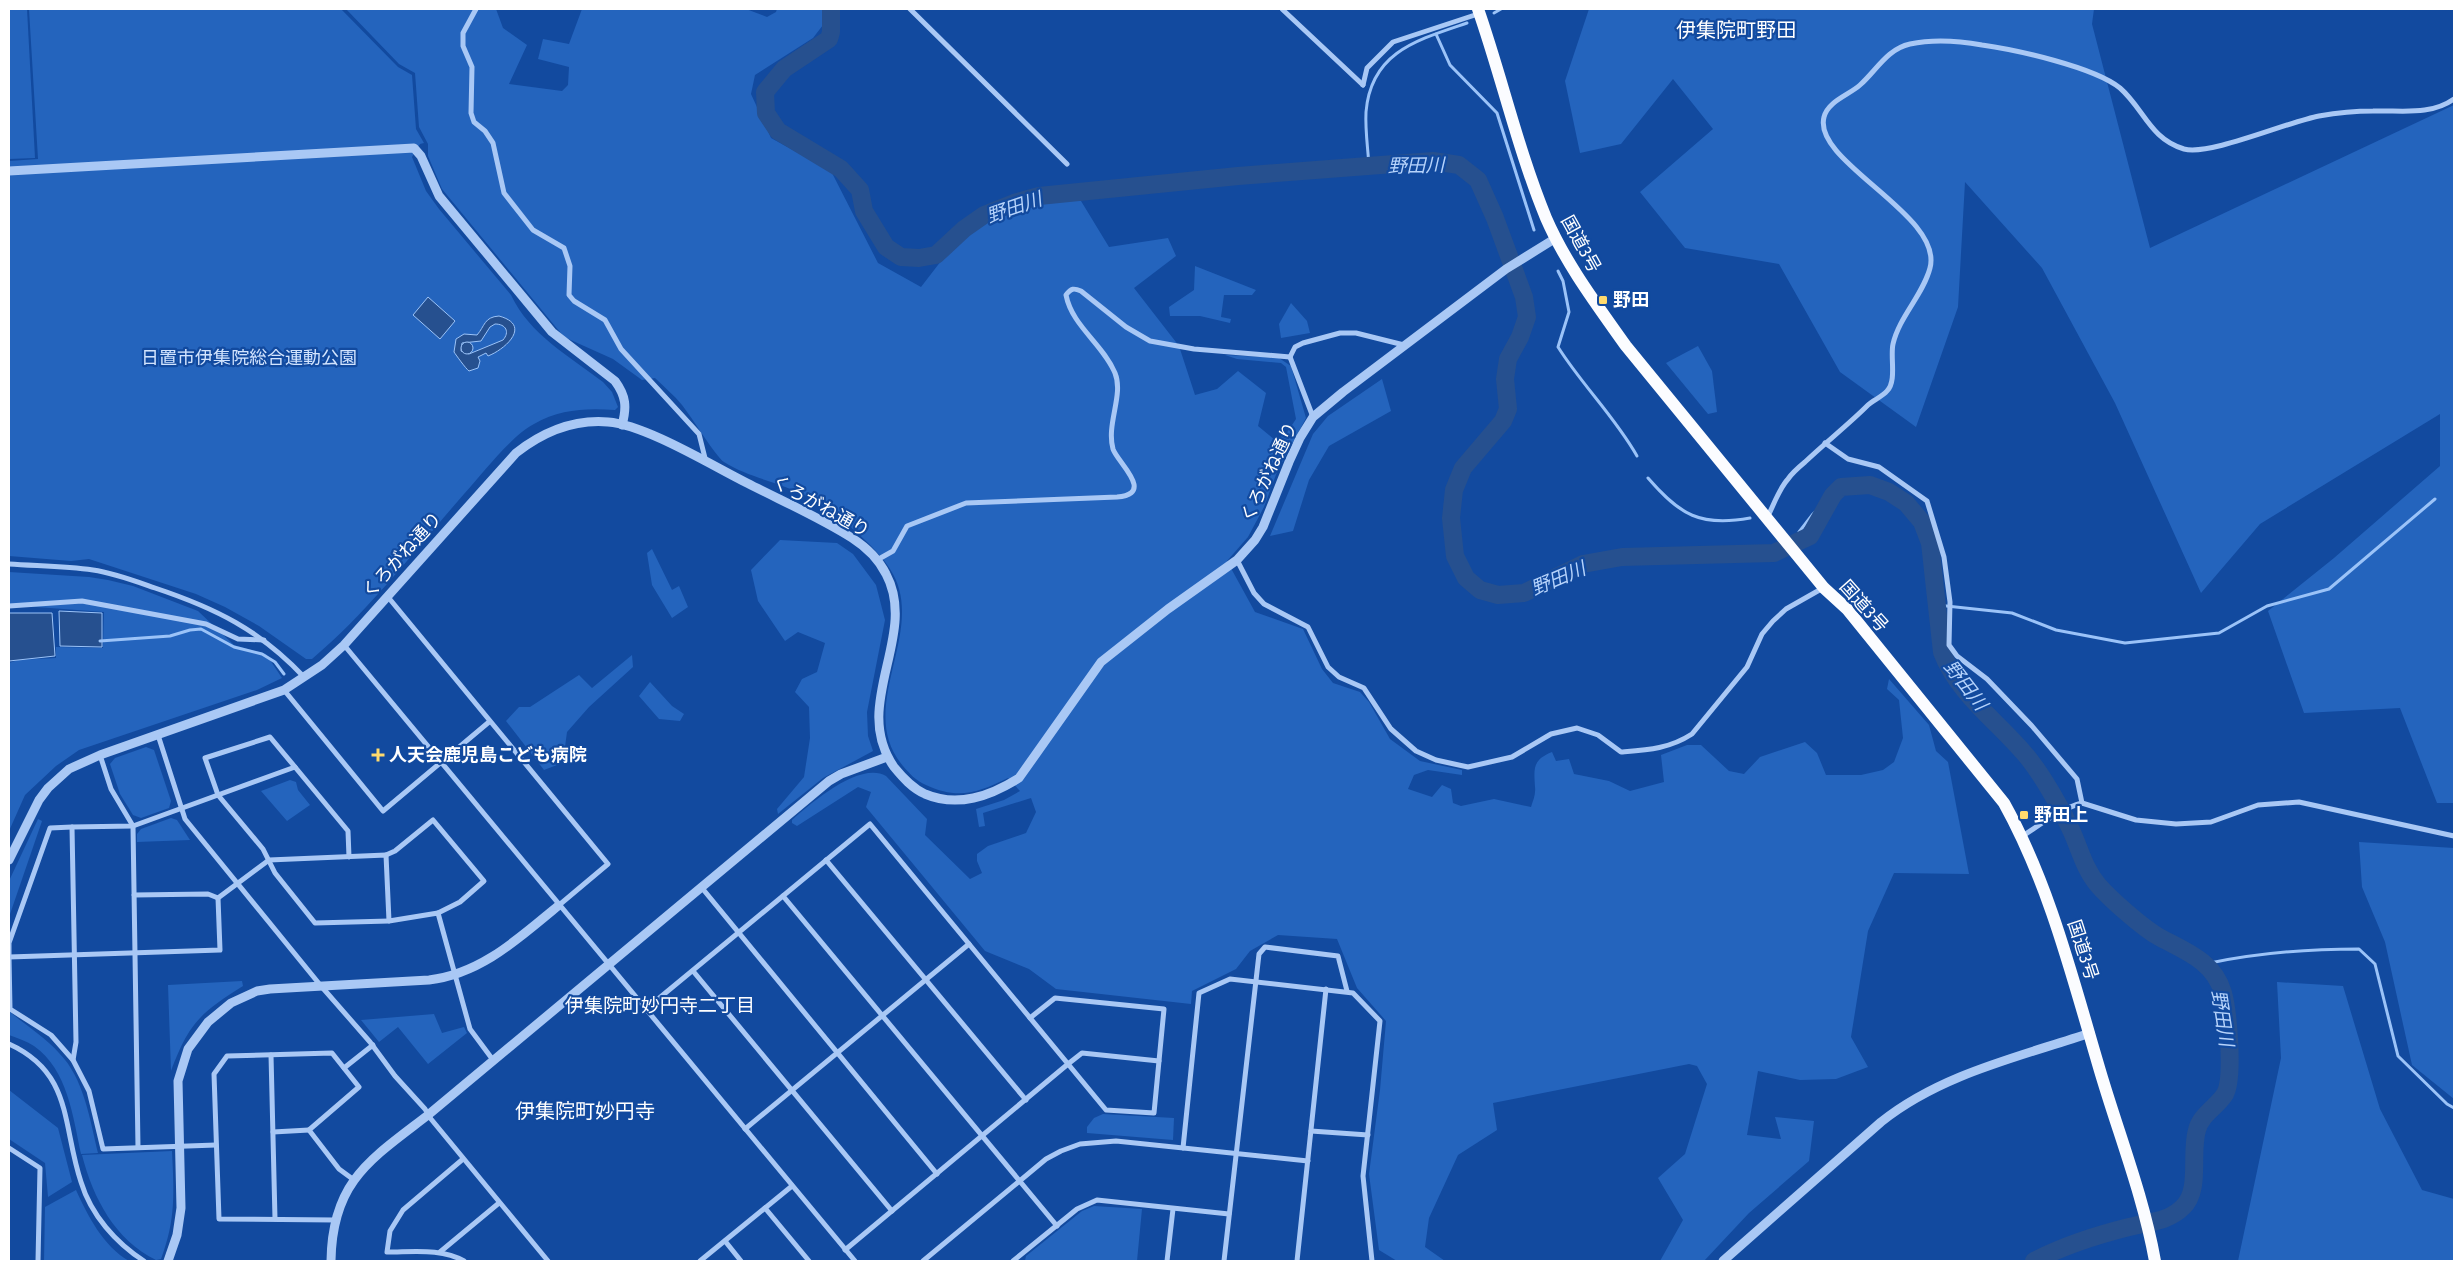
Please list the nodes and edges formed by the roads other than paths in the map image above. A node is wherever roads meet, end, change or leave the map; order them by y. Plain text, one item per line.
1 (476, 9) edge
2 (910, 9) edge
3 (1282, 9) edge
4 (1479, 11) edge
5 (2454, 98) edge
6 (1067, 164) dead end
7 (9, 171) edge
8 (1556, 238) junction
9 (1404, 345) junction
10 (1290, 357) junction
11 (1314, 417) junction
12 (622, 425) junction
13 (1825, 443) junction
14 (706, 462) junction
15 (1767, 518) junction
16 (877, 560) junction
17 (1237, 560) junction
18 (9, 564) edge
19 (1824, 588) junction
20 (388, 596) junction
21 (9, 606) edge
22 (264, 640) junction
23 (344, 645) junction
24 (304, 677) junction
25 (284, 690) junction
26 (489, 722) junction
27 (158, 735) junction
28 (100, 754) junction
29 (887, 757) junction
30 (442, 762) junction
31 (295, 767) junction
32 (218, 795) junction
33 (2082, 803) junction
34 (180, 809) junction
35 (133, 826) junction
36 (72, 827) junction
37 (2454, 836) edge
38 (2021, 838) junction
39 (386, 855) junction
40 (349, 857) junction
41 (9, 860) edge
42 (269, 860) junction
43 (826, 860) junction
44 (237, 884) junction
45 (702, 888) junction
46 (134, 895) junction
47 (783, 896) junction
48 (218, 898) junction
49 (558, 906) junction
50 (438, 913) junction
51 (389, 921) junction
52 (739, 932) junction
53 (969, 944) junction
54 (135, 953) junction
55 (74, 954) junction
56 (9, 957) edge
57 (609, 964) junction
58 (693, 971) junction
59 (454, 976) junction
60 (926, 980) junction
61 (1254, 982) junction
62 (321, 986) junction
63 (1326, 989) junction
64 (1347, 991) junction
65 (646, 1009) junction
66 (882, 1016) junction
67 (1030, 1018) junction
68 (2090, 1033) junction
69 (9, 1044) edge
70 (373, 1045) junction
71 (838, 1052) junction
72 (271, 1055) junction
73 (73, 1060) junction
74 (493, 1060) junction
75 (1159, 1061) junction
76 (1068, 1064) junction
77 (344, 1068) junction
78 (792, 1090) junction
79 (1026, 1100) junction
80 (428, 1115) junction
81 (745, 1129) junction
82 (309, 1130) junction
83 (1311, 1131) junction
84 (273, 1132) junction
85 (982, 1136) junction
86 (1368, 1136) junction
87 (216, 1145) junction
88 (179, 1146) junction
89 (138, 1147) junction
90 (9, 1148) edge
91 (1183, 1148) junction
92 (1236, 1154) junction
93 (464, 1159) junction
94 (1308, 1161) junction
95 (937, 1174) junction
96 (354, 1180) junction
97 (1020, 1181) junction
98 (792, 1186) junction
99 (499, 1202) junction
100 (766, 1208) junction
101 (1173, 1209) junction
102 (892, 1211) junction
103 (1229, 1214) junction
104 (275, 1219) junction
105 (335, 1220) junction
106 (1057, 1226) junction
107 (725, 1241) junction
108 (845, 1250) junction
109 (440, 1252) junction
110 (1016, 1260) edge
111 (38, 1261) edge
112 (144, 1261) edge
113 (168, 1261) edge
114 (331, 1261) edge
115 (464, 1261) edge
116 (548, 1261) edge
117 (700, 1261) edge
118 (741, 1261) edge
119 (809, 1261) edge
120 (855, 1261) edge
121 (923, 1261) edge
122 (1167, 1261) edge
123 (1224, 1261) edge
124 (1297, 1261) edge
125 (1372, 1261) edge
126 (1723, 1261) edge
127 (2155, 1261) edge

1 - 14 street
2 - 6 street
3 - 4 street
4 - 8 highway, 国道3号
5 - 13 street
7 - 12 street
8 - 9 street, くろがね通り
8 - 15 highway, 国道3号
9 - 10 street
9 - 11 street, くろがね通り
10 - 11 street
10 - 16 street
11 - 17 street, くろがね通り
12 - 14 street, くろがね通り
12 - 20 street, くろがね通り
13 - 15 street
13 - 33 street
14 - 16 street, くろがね通り
15 - 19 highway, 国道3号
16 - 29 street, くろがね通り
17 - 19 street
17 - 29 street, くろがね通り
18 - 22 street
19 - 38 highway, 国道3号
20 - 23 street, くろがね通り
20 - 26 street
21 - 22 street
22 - 24 street
23 - 24 street, くろがね通り
23 - 30 street
24 - 25 street, くろがね通り
25 - 27 street, くろがね通り
25 - 30 street
26 - 30 street
26 - 49 street
27 - 28 street, くろがね通り
27 - 34 street
28 - 35 street
28 - 41 street, くろがね通り
29 - 45 street
30 - 49 street
31 - 32 street
31 - 32 street
31 - 40 street
32 - 34 street
32 - 42 street
33 - 37 street
33 - 38 street
34 - 35 street
34 - 44 street
35 - 36 street
35 - 46 street
36 - 55 street
36 - 56 street
38 - 68 highway, 国道3号
39 - 40 street
39 - 50 street
39 - 51 street
40 - 42 street
42 - 44 street
42 - 51 street
43 - 47 street
43 - 53 street
43 - 60 street
44 - 48 street
44 - 62 street
45 - 52 street
45 - 57 street
46 - 48 street
46 - 54 street
47 - 52 street
47 - 66 street
48 - 54 street
49 - 57 street
49 - 59 street
50 - 51 street
50 - 59 street
52 - 58 street
52 - 71 street
53 - 60 street
53 - 67 street
54 - 55 street
54 - 89 street
55 - 56 street
55 - 73 street
56 - 73 street
57 - 65 street
57 - 74 street
58 - 65 street
58 - 78 street
59 - 62 street
59 - 74 street
60 - 66 street
60 - 79 street
61 - 63 street
61 - 64 street
61 - 91 street
61 - 92 street
62 - 70 street
62 - 88 street
63 - 64 street
63 - 83 street
64 - 86 street
65 - 81 street
66 - 71 street
66 - 85 street
67 - 75 street
67 - 76 street
68 - 126 street
68 - 127 highway, 国道3号
69 - 112 street
70 - 77 street
70 - 80 street
71 - 78 street
71 - 95 street
72 - 77 street
72 - 84 street
72 - 87 street
73 - 89 street
74 - 80 street
75 - 76 street
75 - 76 street
76 - 79 street
77 - 82 street
78 - 81 street
78 - 102 street
79 - 85 street
80 - 93 street
80 - 96 street
81 - 98 street
82 - 84 street
82 - 96 street
83 - 86 street
83 - 94 street
84 - 104 street
85 - 95 street
85 - 97 street
86 - 125 street
87 - 88 street
87 - 104 street
88 - 89 street
88 - 113 street
90 - 111 street
91 - 92 street
91 - 97 street
92 - 94 street
92 - 103 street
93 - 99 street
93 - 109 street
94 - 124 street
95 - 102 street
96 - 105 street
97 - 106 street
97 - 121 street
98 - 100 street
98 - 108 street
99 - 109 street
99 - 116 street
100 - 107 street
100 - 119 street
101 - 103 street
101 - 106 street
101 - 122 street
102 - 108 street
103 - 123 street
104 - 105 street
105 - 114 street
106 - 110 street
107 - 117 street
107 - 118 street
108 - 120 street
109 - 115 street

